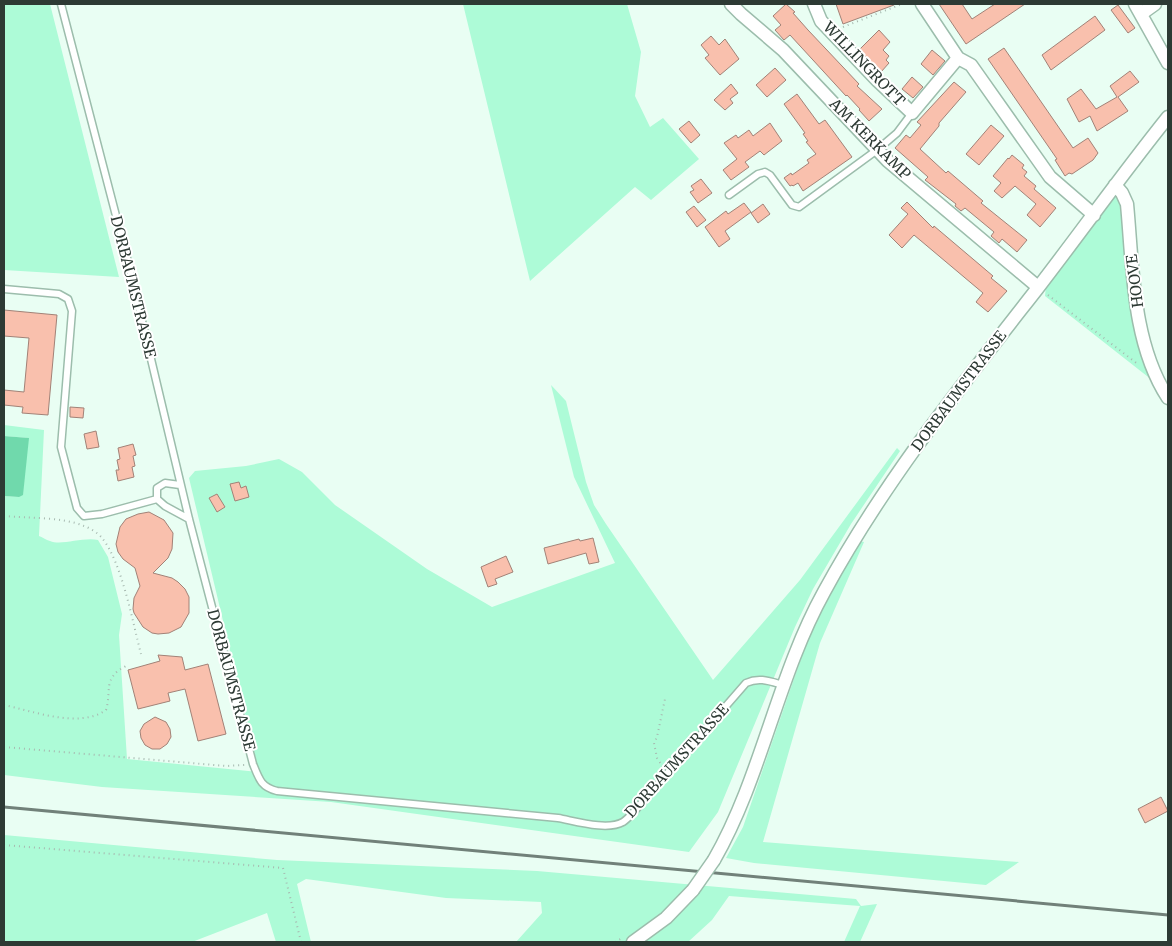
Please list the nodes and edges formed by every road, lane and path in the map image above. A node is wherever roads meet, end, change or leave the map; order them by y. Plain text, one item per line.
1 (61, 4) edge
2 (732, 4) edge
3 (814, 4) edge
4 (902, 4) edge
5 (922, 4) edge
6 (1155, 4) edge
7 (1138, 9) edge
8 (835, 35) junction
9 (958, 58) junction
10 (1168, 63) edge
11 (912, 113) junction
12 (1168, 117) edge
13 (877, 150) junction
14 (1115, 186) junction
15 (729, 195) dead end
16 (1094, 215) junction
17 (1038, 287) junction
18 (4, 290) edge
19 (1140, 366) dead end
20 (1168, 398) edge
21 (180, 485) junction
22 (157, 499) junction
23 (4, 516) edge
24 (189, 519) junction
25 (141, 654) dead end
26 (126, 666) dead end
27 (783, 685) junction
28 (665, 699) dead end
29 (4, 705) edge
30 (4, 747) edge
31 (253, 764) junction
32 (668, 773) junction
33 (4, 845) edge
34 (302, 942) edge
35 (633, 942) edge

1 - 21 lane, DORBAUMSTRASSE
2 - 13 street, AM KERKAMP
3 - 8 street, WILLINGROTT
4 - 8 path
5 - 9 street
6 - 7 street
7 - 10 street
8 - 11 street, WILLINGROTT
9 - 11 street, WILLINGROTT
9 - 16 street
11 - 13 lane
12 - 14 street, DORBAUMSTRASSE
13 - 15 lane
13 - 17 street, AM KERKAMP
14 - 16 street, DORBAUMSTRASSE
14 - 20 street, HOOVE
16 - 17 street, DORBAUMSTRASSE
17 - 19 path
17 - 27 street, DORBAUMSTRASSE
18 - 22 lane
21 - 22 lane
21 - 24 lane, DORBAUMSTRASSE
22 - 24 lane
23 - 25 path
24 - 31 lane, DORBAUMSTRASSE
26 - 29 path
27 - 32 lane, DORBAUMSTRASSE
27 - 35 street, DORBAUMSTRASSE, bridge
28 - 32 path
30 - 31 path
31 - 32 lane, DORBAUMSTRASSE
33 - 34 path

